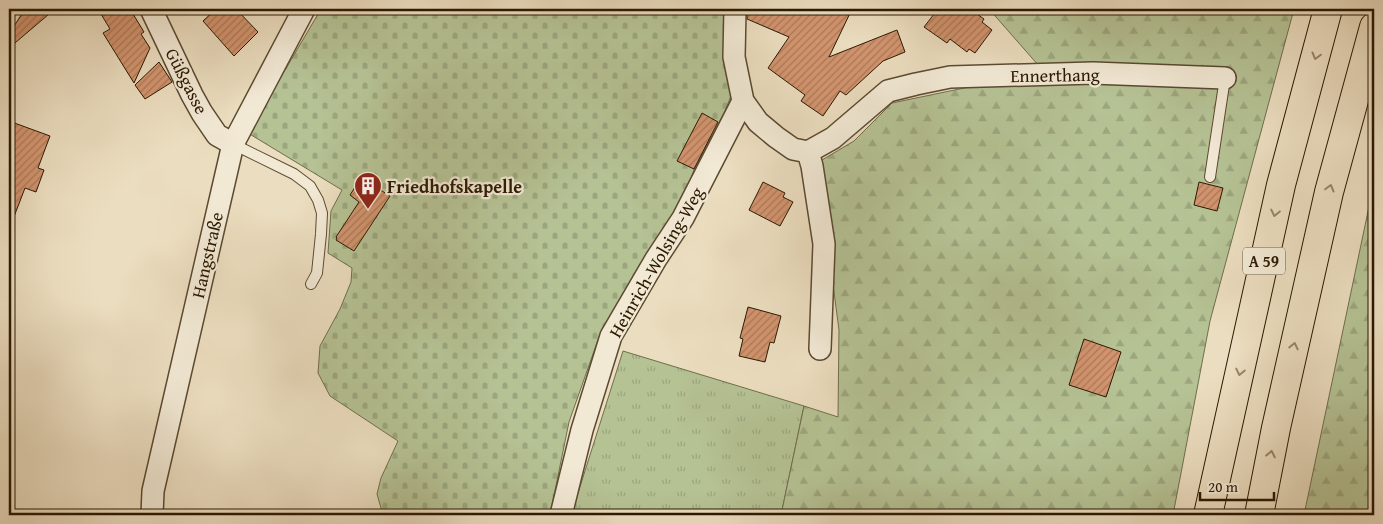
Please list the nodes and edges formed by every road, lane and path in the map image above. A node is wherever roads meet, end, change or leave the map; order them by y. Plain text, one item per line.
1 (152, 9) edge
2 (304, 9) edge
3 (735, 9) edge
4 (1328, 9) edge
5 (1374, 27) edge
6 (1225, 78) joint
7 (743, 101) junction
8 (233, 144) junction
9 (810, 159) junction
10 (1210, 177) dead end
11 (311, 284) dead end
12 (820, 349) dead end
13 (152, 515) edge
14 (561, 515) edge
15 (1208, 515) edge
16 (1259, 515) edge

1 - 8 street, Güßgasse
2 - 8 street, Hangstraße
3 - 7 street
4 -> 15 highway, A 59
16 -> 5 highway, A 59
6 - 9 street, Ennerthang
6 - 10 lane, Ennerthang
7 - 9 street
7 - 14 street, Heinrich-Wolsing-Weg
8 - 11 lane
8 - 13 street, Hangstraße
9 - 12 street

